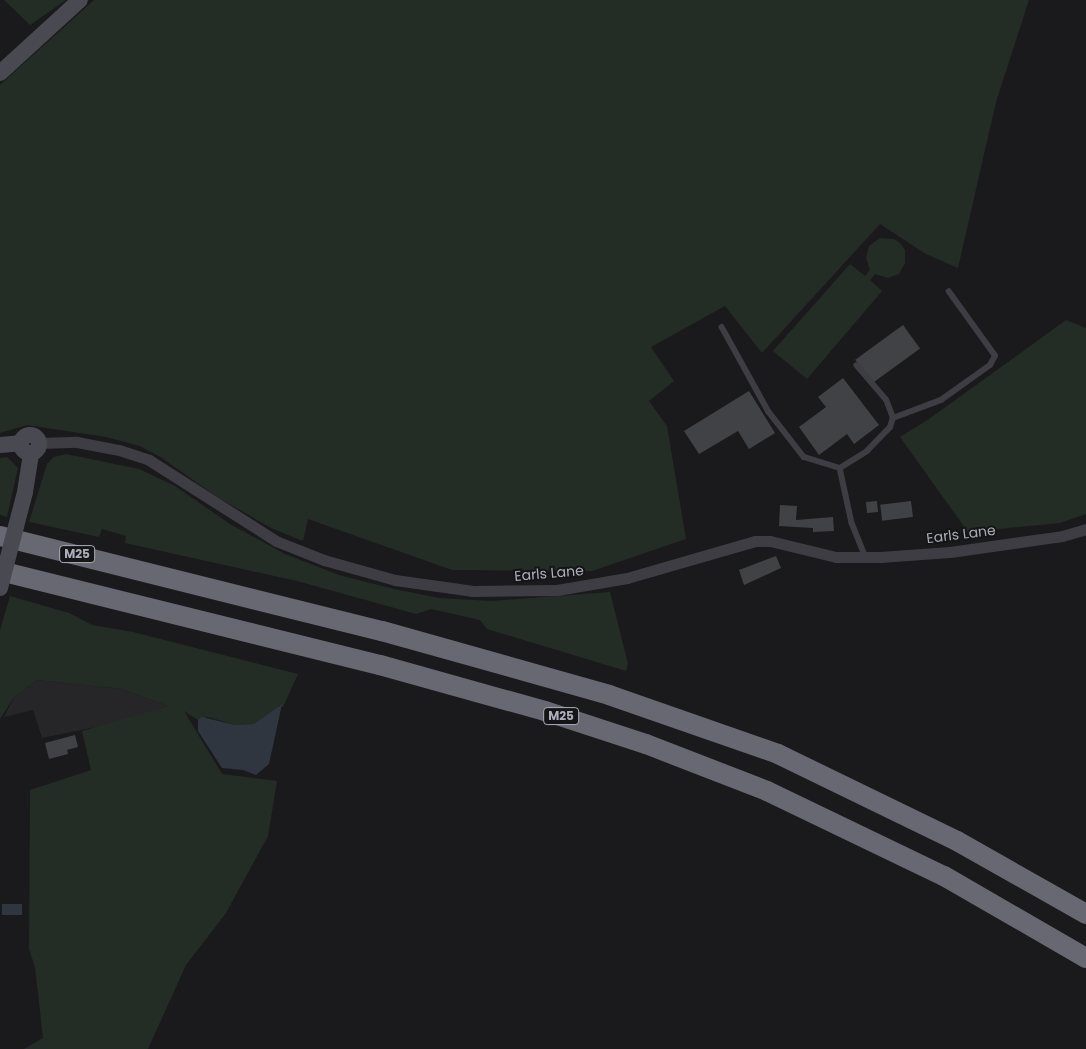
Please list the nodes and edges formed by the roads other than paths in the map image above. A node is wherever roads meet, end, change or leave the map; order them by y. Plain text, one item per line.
1 (80, 0) edge
2 (0, 73) edge
3 (949, 292) dead end
4 (722, 327) dead end
5 (857, 366) dead end
6 (893, 418) junction
7 (0, 446) edge
8 (30, 446) junction
9 (840, 468) junction
10 (1086, 529) edge
11 (0, 536) edge
12 (866, 557) junction
13 (0, 571) edge
14 (0, 588) edge
15 (1086, 914) edge
16 (1086, 958) edge

1 - 2 street
3 - 6 lane
4 - 9 lane
5 - 6 lane
6 - 9 lane
7 - 8 street
8 - 12 street, Earls Lane
8 - 14 street, bridge
9 - 12 lane
10 - 12 street, Earls Lane
11 - 15 highway, M25
13 - 16 highway, M25

